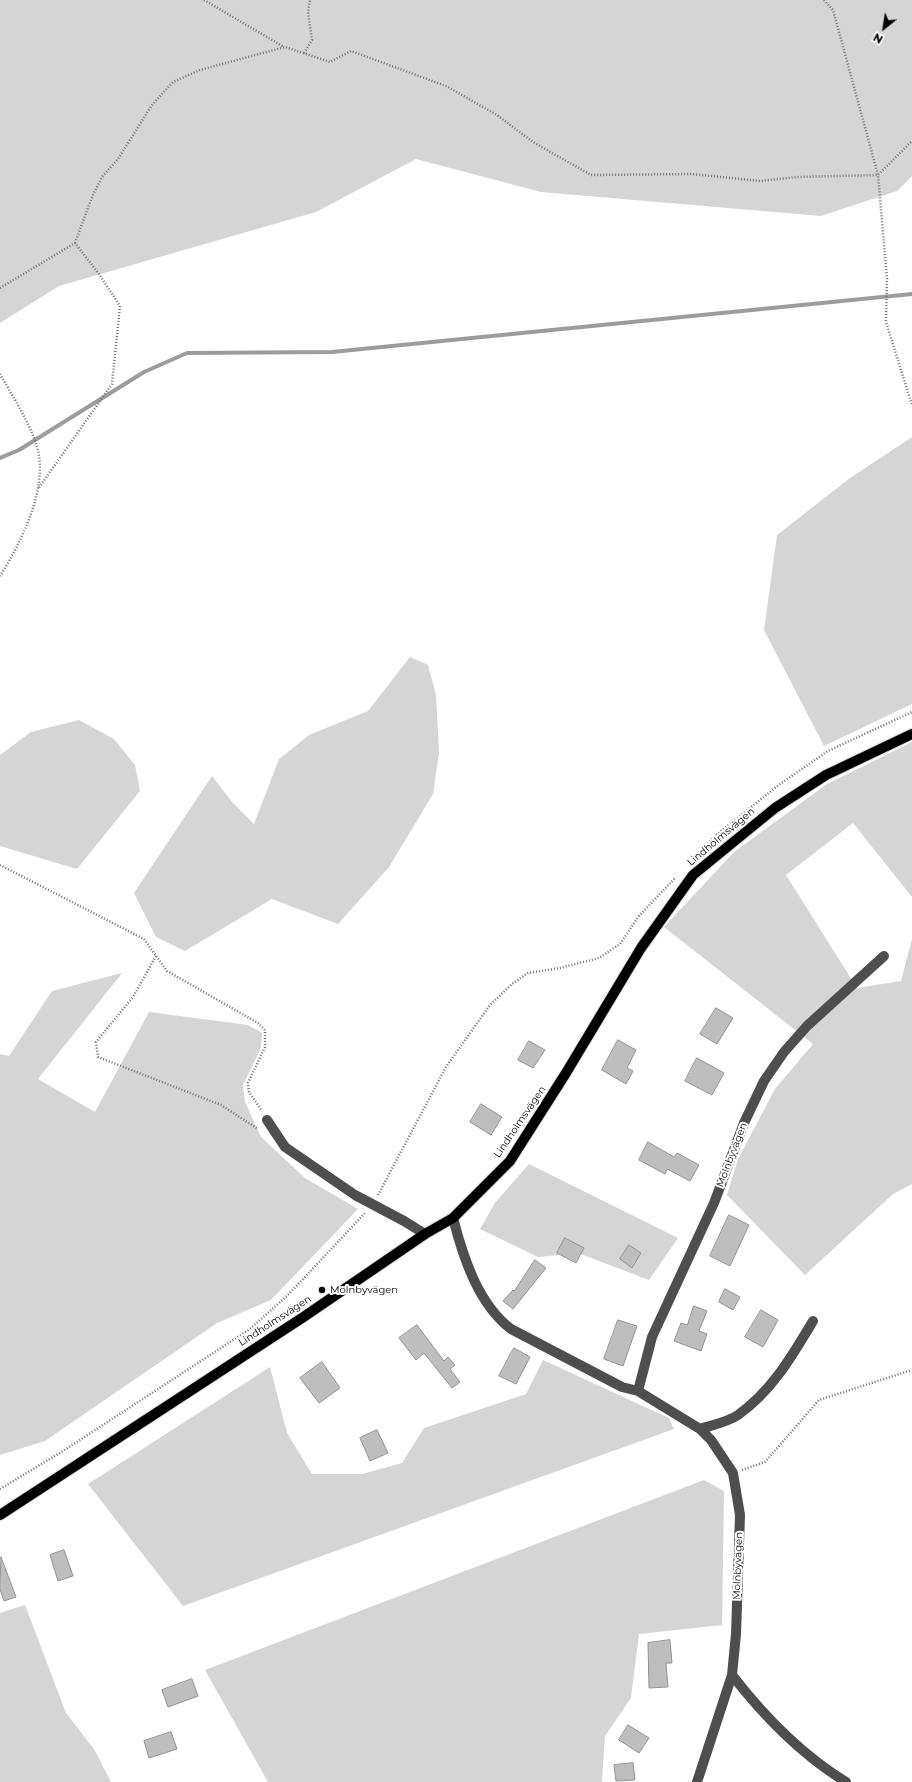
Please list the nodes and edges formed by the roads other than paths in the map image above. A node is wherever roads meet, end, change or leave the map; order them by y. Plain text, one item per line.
1 (912, 734) edge
2 (884, 956) dead end
3 (267, 1120) road end
4 (453, 1218) junction
5 (426, 1234) junction
6 (813, 1321) dead end
7 (638, 1391) junction
8 (700, 1429) junction
9 (0, 1515) edge
10 (732, 1675) junction
11 (697, 1782) edge
12 (846, 1782) edge

1 - 4 main road, Lindholmsvägen
2 - 7 street, Molnbyvägen
3 - 5 street
4 - 5 main road, Lindholmsvägen
4 - 7 street, Molnbyvägen
5 - 9 main road, Lindholmsvägen
6 - 8 street
7 - 8 street, Molnbyvägen
8 - 10 street, Molnbyvägen
10 - 11 street, Molnbyvägen
10 - 12 street

